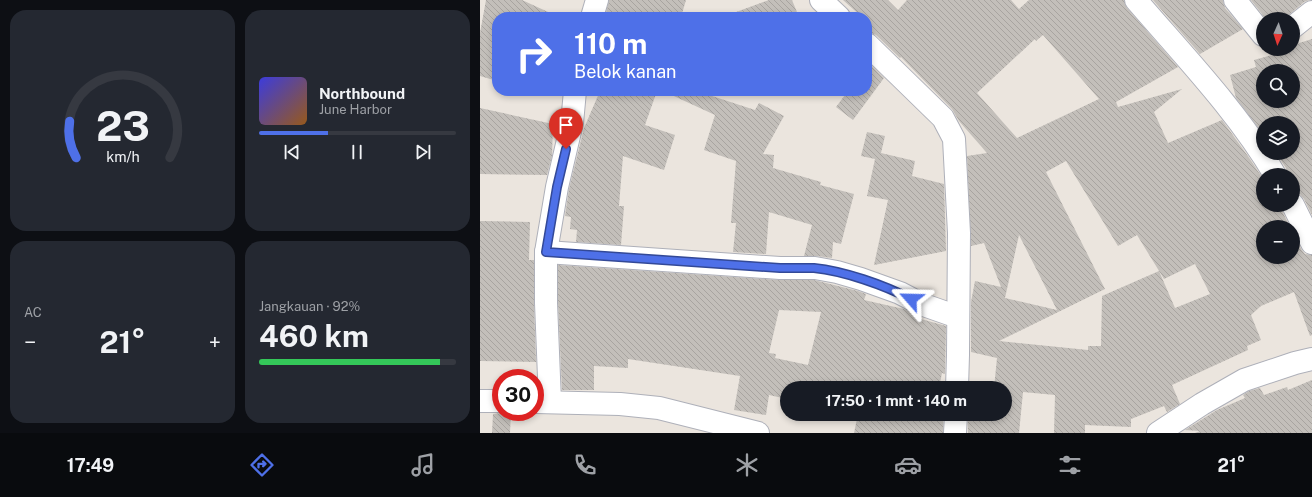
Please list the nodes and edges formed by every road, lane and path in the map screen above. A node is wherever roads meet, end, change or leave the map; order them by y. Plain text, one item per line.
1 (597, 0) edge
2 (821, 0) edge
3 (1136, 0) edge
4 (1235, 0) edge
5 (593, 12) edge
6 (834, 12) edge
7 (1312, 12) edge
8 (1300, 21) edge
9 (1256, 26) edge
10 (872, 49) edge
11 (575, 96) edge
12 (1270, 168) edge
13 (1296, 212) edge
14 (1312, 243) edge
15 (546, 252) junction
16 (958, 317) junction
17 (1312, 359) edge
18 (544, 369) edge
19 (957, 381) edge
20 (480, 401) edge
21 (492, 402) edge
22 (544, 402) edge
23 (956, 421) edge
24 (758, 433) edge
25 (955, 433) edge
26 (1158, 433) edge

1 - 5 street
2 - 6 street
3 - 12 street
4 - 9 street
7 - 8 street
10 - 16 street
11 - 15 street
13 - 14 street
15 - 16 street
15 - 18 street
16 - 19 street
17 - 26 street
20 - 21 street
22 - 24 street
23 - 25 street

